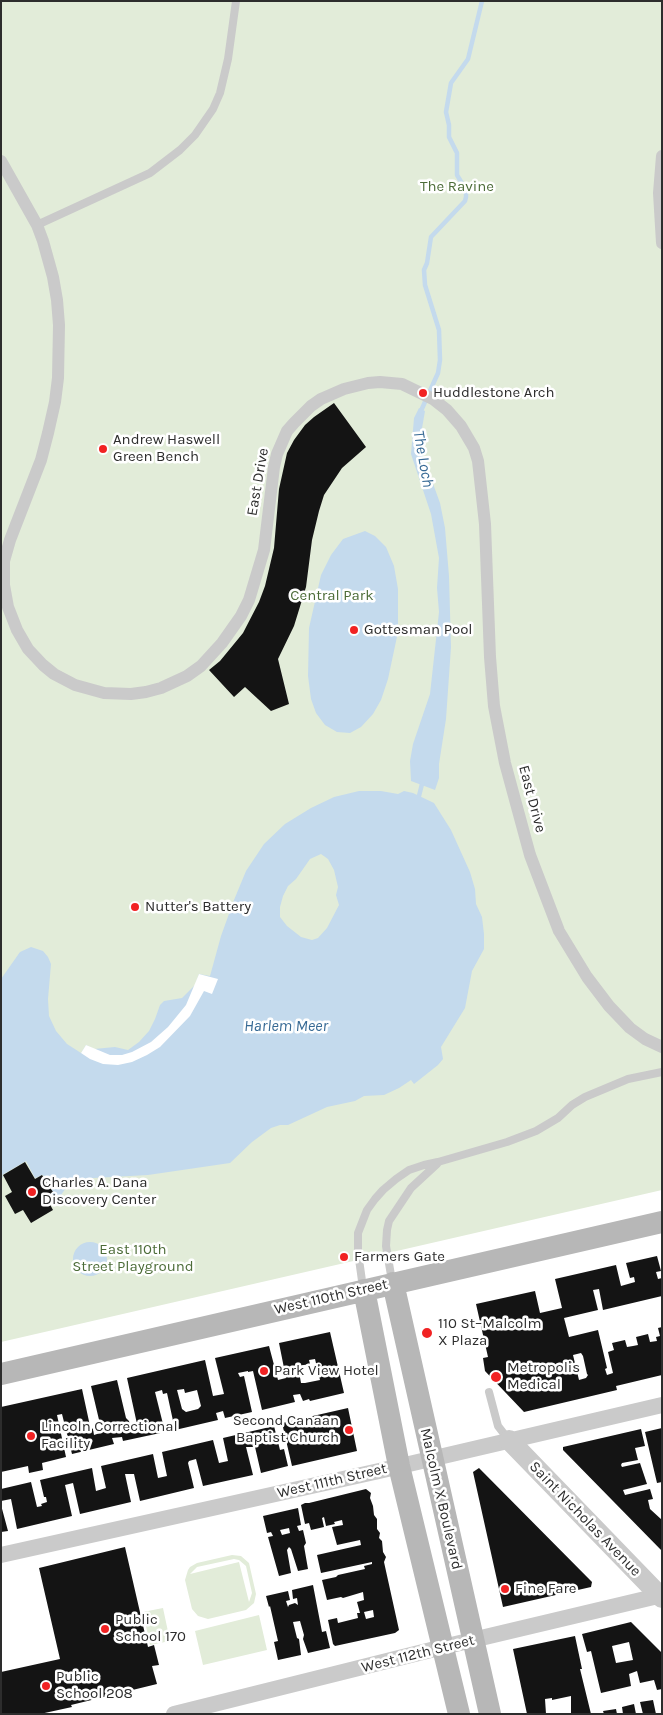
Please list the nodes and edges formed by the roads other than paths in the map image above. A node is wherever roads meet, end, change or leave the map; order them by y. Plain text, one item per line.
1 (236, 1) edge
2 (662, 156) edge
3 (1, 161) edge
4 (37, 226) junction
5 (662, 243) edge
6 (662, 1047) edge
7 (662, 1072) edge
8 (438, 1162) junction
9 (662, 1222) edge
10 (393, 1283) junction
11 (364, 1290) junction
12 (1, 1374) edge
13 (489, 1392) dead end
14 (662, 1405) edge
15 (509, 1440) junction
16 (432, 1458) junction
17 (399, 1466) junction
18 (1, 1556) edge
19 (661, 1596) edge
20 (473, 1640) junction
21 (443, 1647) junction
22 (174, 1714) edge
23 (459, 1714) edge
24 (490, 1714) edge

1 - 4 lane
2 - 5 street
3 - 4 street, East Drive
4 - 6 street, East Drive
7 - 8 lane
8 - 10 lane
8 - 11 lane
9 - 10 main road, West 110th Street
10 - 11 main road, West 110th Street
10 - 16 main road, Malcolm X Boulevard
11 - 12 main road, West 110th Street
11 - 17 main road
13 - 15 lane
14 - 15 street, West 111th Street
15 - 16 street, West 111th Street
15 - 19 street, Saint Nicholas Avenue
16 - 17 street, West 111th Street
16 - 20 main road, Malcolm X Boulevard
17 - 18 street, West 111th Street
17 - 21 main road
19 - 20 street, West 112th Street
20 - 21 street, West 112th Street
20 - 24 main road, Malcolm X Boulevard
21 - 22 street, West 112th Street
21 - 23 main road

